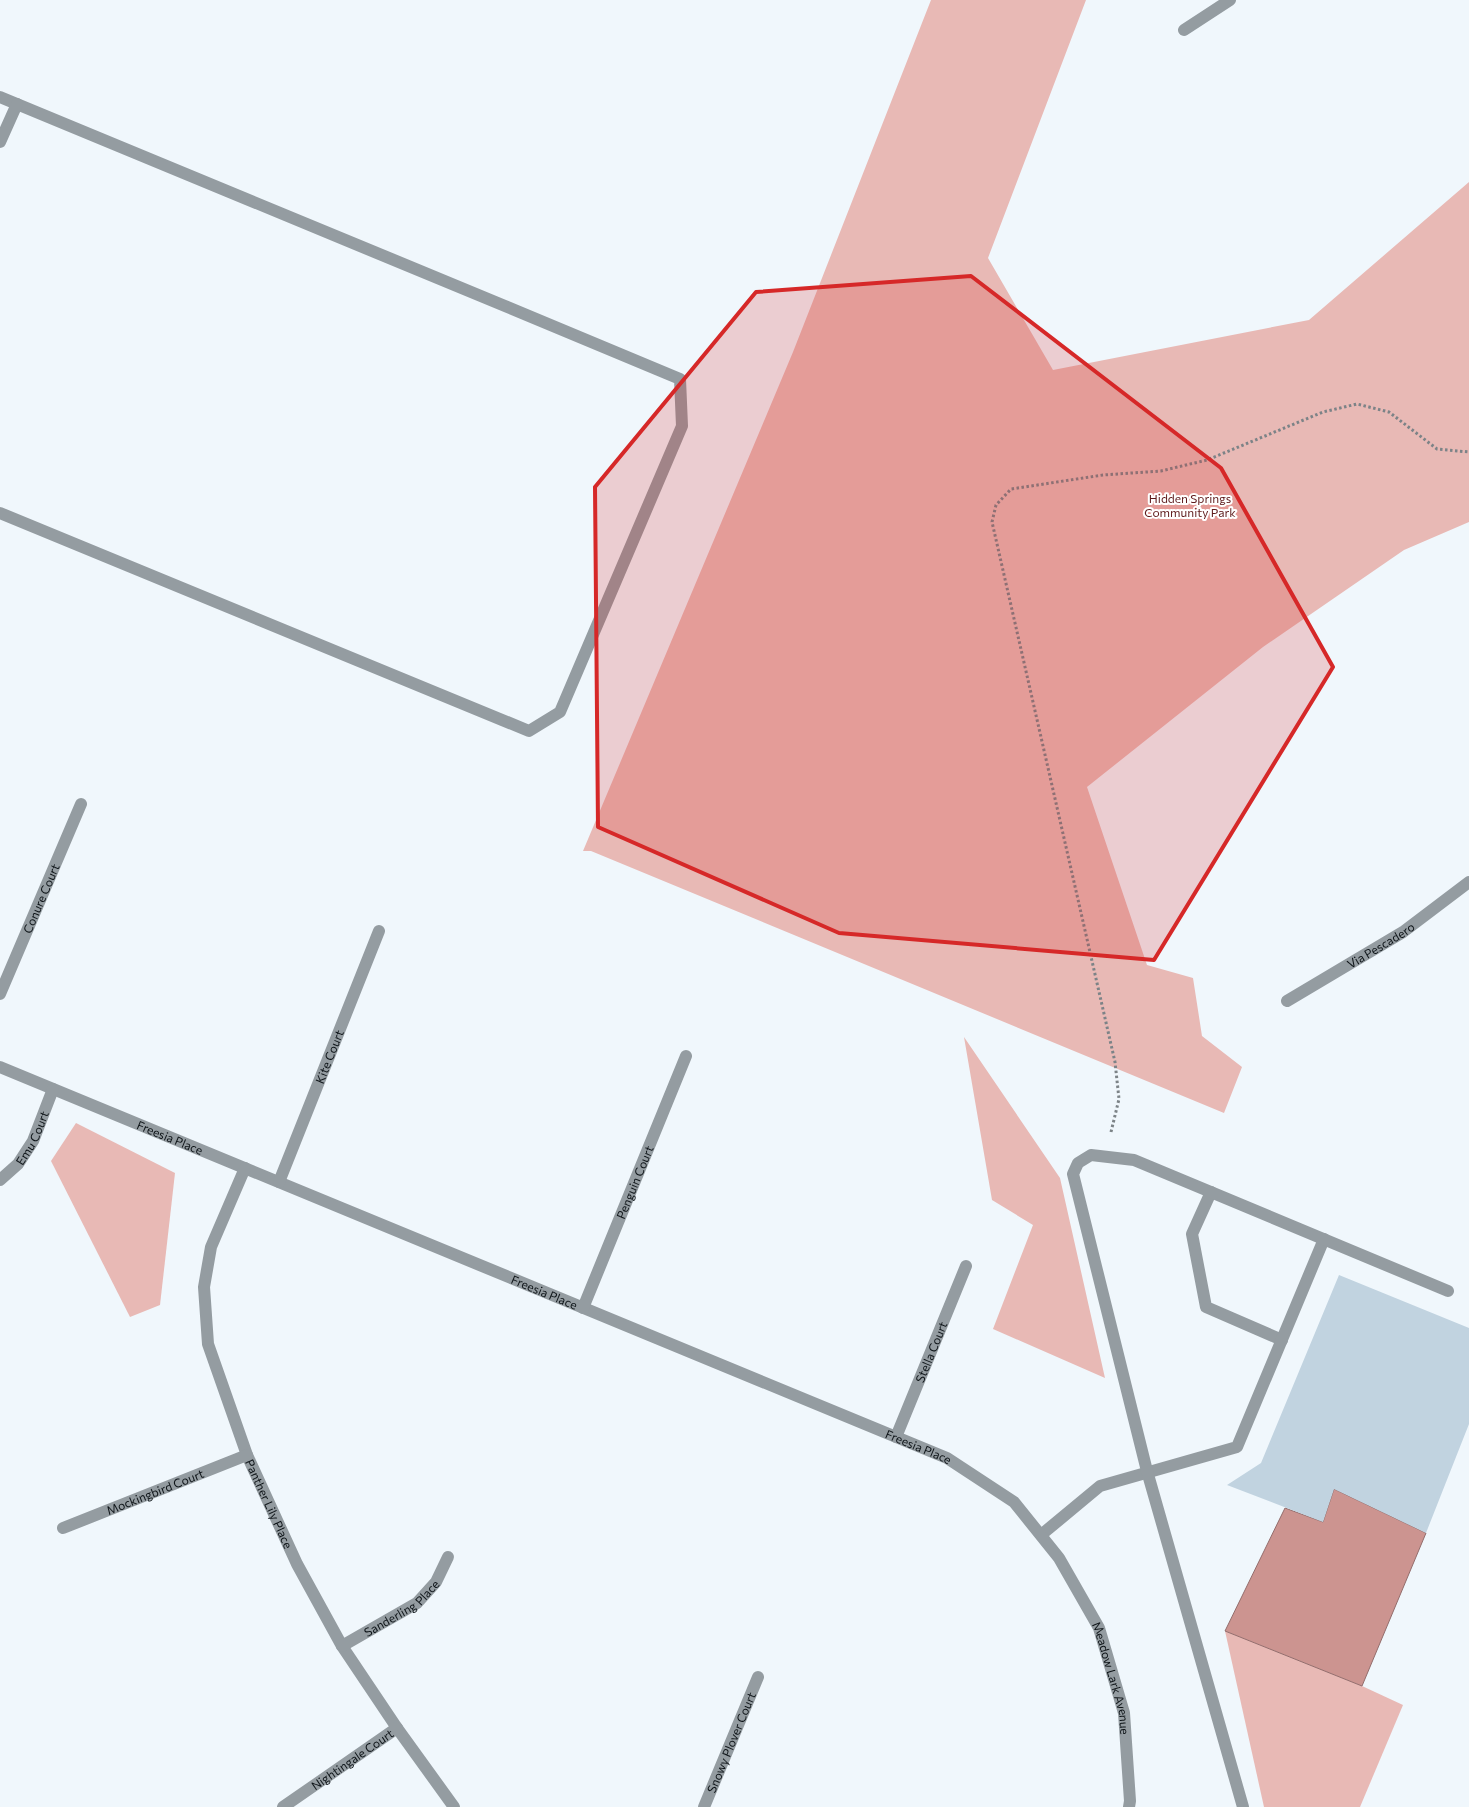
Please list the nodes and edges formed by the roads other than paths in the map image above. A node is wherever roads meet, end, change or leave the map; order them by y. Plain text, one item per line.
1 (1230, 0) edge
2 (1184, 30) dead end
3 (0, 97) edge
4 (17, 104) junction
5 (0, 142) edge
6 (0, 513) edge
7 (80, 804) dead end
8 (1469, 882) edge
9 (380, 931) dead end
10 (0, 994) edge
11 (1287, 1001) dead end
12 (686, 1056) dead end
13 (0, 1067) edge
14 (53, 1089) junction
15 (245, 1168) junction
16 (0, 1180) edge
17 (279, 1182) junction
18 (1211, 1192) junction
19 (1324, 1239) junction
20 (966, 1266) dead end
21 (1448, 1291) dead end
22 (584, 1308) junction
23 (1282, 1340) junction
24 (896, 1437) junction
25 (247, 1455) junction
26 (1147, 1471) junction
27 (63, 1528) dead end
28 (1041, 1535) junction
29 (448, 1557) dead end
30 (1059, 1558) joint
31 (342, 1646) junction
32 (758, 1677) dead end
33 (397, 1728) junction
34 (282, 1807) edge
35 (454, 1807) edge
36 (704, 1807) edge
37 (1128, 1807) edge
38 (1242, 1807) edge

1 - 2 street
3 - 4 street
4 - 5 street
4 - 6 street
7 - 10 street, Conure Court
8 - 11 street, Via Pescadero
9 - 17 street, Kite Court
12 - 22 street, Penguin Court
13 - 14 street, Freesia Place
14 - 15 street, Freesia Place
14 - 16 street, Emu Court
15 - 17 street, Freesia Place
15 - 25 street, Panther Lily Place
17 - 22 street, Freesia Place
18 - 19 street
18 - 23 street
18 - 26 street
19 - 21 street
19 - 23 street
20 - 24 street, Stella Court
22 - 24 street, Freesia Place
23 - 26 street
24 - 28 street, Freesia Place
25 - 27 street, Mockingbird Court
25 - 31 street, Panther Lily Place
26 - 28 street
26 - 38 street
28 - 30 street, Freesia Place
29 - 31 street, Sanderling Place
30 - 37 street, Meadow Lark Avenue
31 - 33 street, Panther Lily Place
32 - 36 street, Snowy Plover Court
33 - 34 street, Nightingale Court
33 - 35 street, Panther Lily Place

